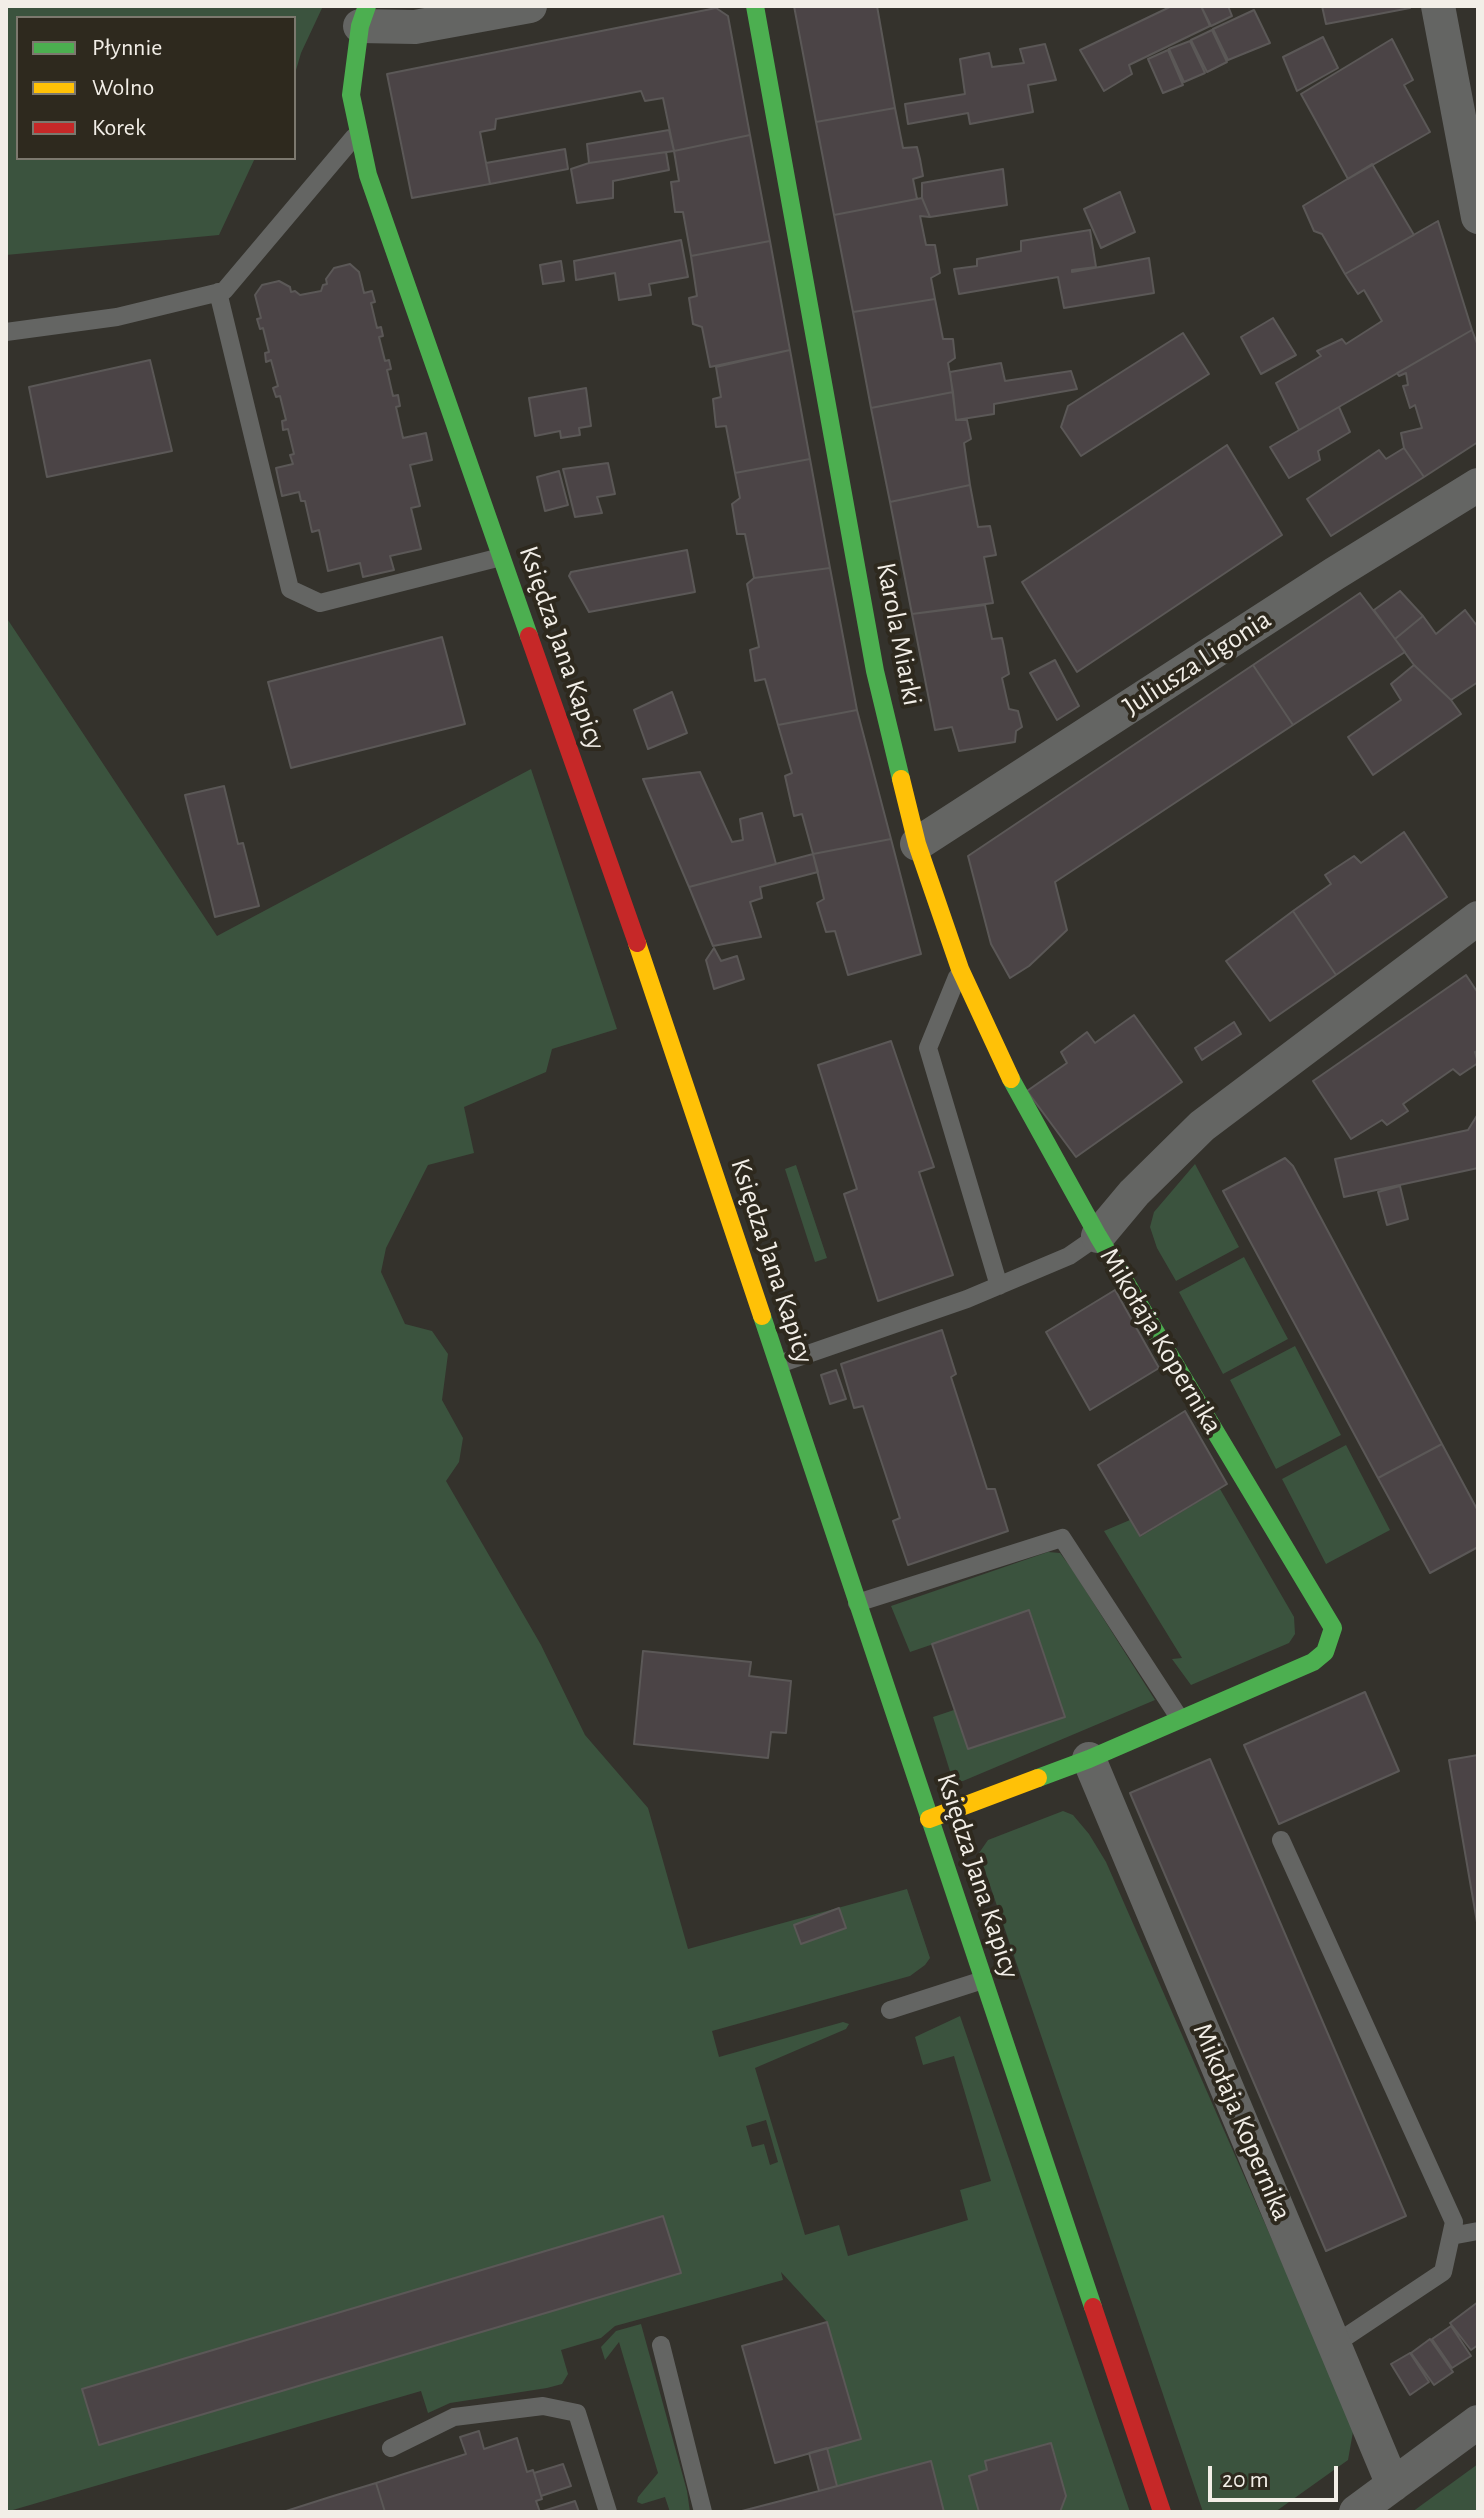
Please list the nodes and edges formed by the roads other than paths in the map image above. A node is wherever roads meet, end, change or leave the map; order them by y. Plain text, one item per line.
1 (530, 6) edge
2 (755, 6) edge
3 (1438, 6) edge
4 (364, 16) edge
5 (359, 131) junction
6 (1478, 217) edge
7 (218, 292) junction
8 (6, 332) edge
9 (1478, 485) edge
10 (501, 557) junction
11 (917, 844) junction
12 (1478, 918) edge
13 (960, 969) junction
14 (1098, 1236) junction
15 (999, 1286) junction
16 (777, 1364) junction
17 (857, 1603) junction
18 (1180, 1719) junction
19 (1089, 1759) junction
20 (929, 1819) junction
21 (1281, 1840) dead end
22 (983, 1980) junction
23 (890, 2010) dead end
24 (1478, 2231) edge
25 (1451, 2236) junction
26 (1335, 2344) junction
27 (661, 2345) dead end
28 (1478, 2422) edge
29 (391, 2448) dead end
30 (1393, 2485) junction
31 (608, 2512) edge
32 (703, 2512) edge
33 (1162, 2512) edge
34 (1356, 2512) edge

1 - 4 street
2 - 11 street, Karola Miarki
3 - 6 street
4 - 5 street, Księdza Jana Kapicy
5 - 7 lane
5 - 10 street, Księdza Jana Kapicy
7 - 8 lane
7 - 10 lane
9 - 11 street, Juliusza Ligonia
10 - 16 street, Księdza Jana Kapicy
11 - 13 street, Karola Miarki
12 - 14 street, Mikołaja Kopernika
13 - 14 street, Karola Miarki
13 - 15 lane
14 - 15 lane
14 - 18 street, Mikołaja Kopernika
15 - 16 lane
16 - 17 street, Księdza Jana Kapicy
17 - 18 lane
17 - 20 street, Księdza Jana Kapicy
18 - 19 street, Mikołaja Kopernika
19 - 20 street, Mikołaja Kopernika
19 - 26 street, Mikołaja Kopernika
20 - 22 street, Księdza Jana Kapicy
21 - 25 lane
22 - 23 lane
22 - 33 street, Księdza Jana Kapicy
24 - 25 lane
25 - 26 lane
26 - 30 street, Mikołaja Kopernika
27 - 32 lane
28 - 30 street
29 - 31 lane
30 - 34 street

